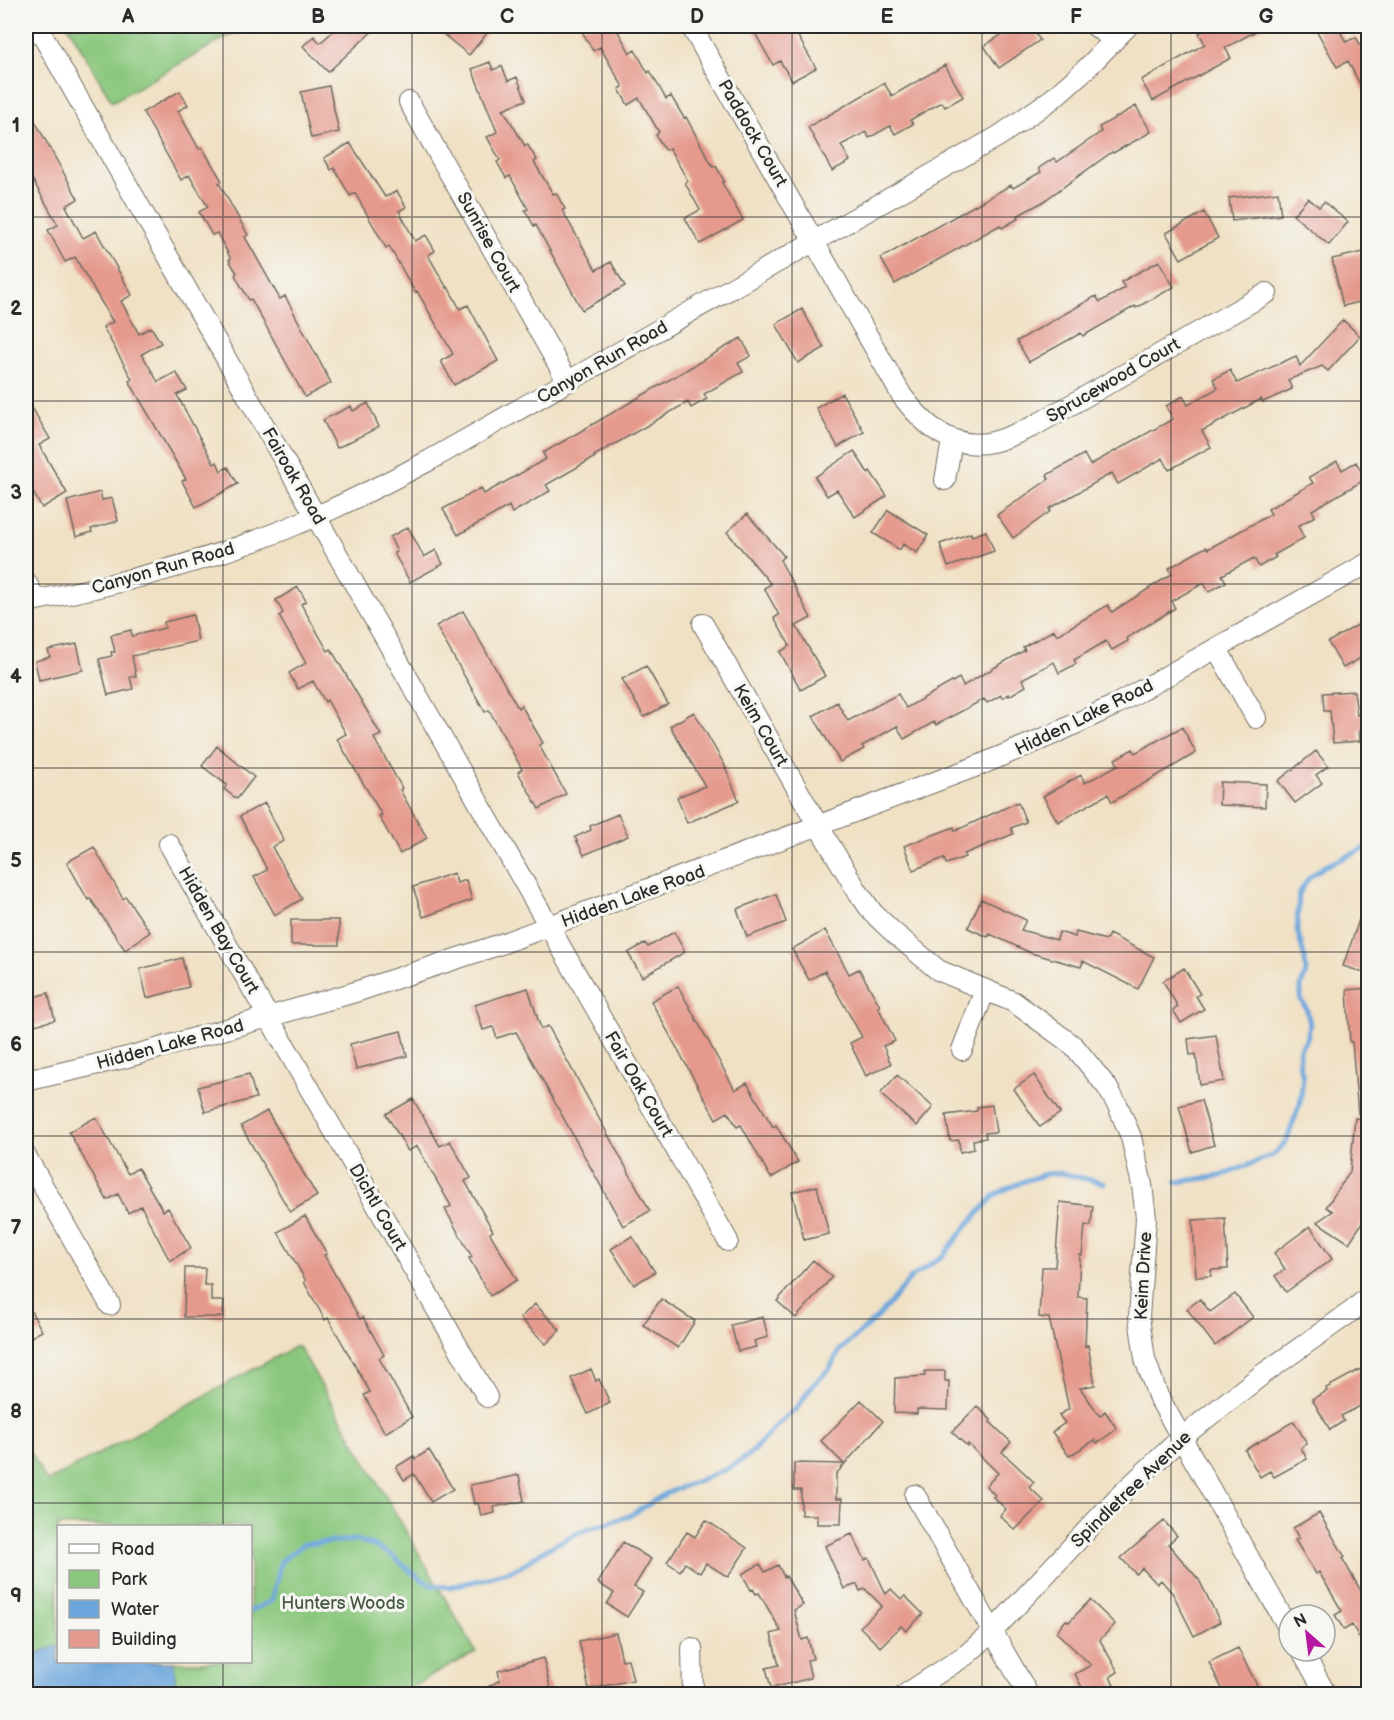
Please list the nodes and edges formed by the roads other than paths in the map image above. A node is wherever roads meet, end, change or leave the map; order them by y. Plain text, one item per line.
1 (37, 26) edge
2 (691, 26) edge
3 (1095, 26) edge
4 (1128, 26) edge
5 (1113, 39) junction
6 (410, 102) dead end
7 (814, 241) junction
8 (1267, 293) dead end
9 (568, 382) junction
10 (952, 441) junction
11 (945, 480) dead end
12 (317, 516) junction
13 (1368, 563) edge
14 (26, 582) edge
15 (31, 601) edge
16 (703, 624) dead end
17 (1217, 649) junction
18 (1256, 718) dead end
19 (819, 827) junction
20 (170, 844) dead end
21 (550, 927) junction
22 (986, 990) junction
23 (269, 1017) junction
24 (962, 1050) dead end
25 (26, 1081) edge
26 (26, 1156) edge
27 (728, 1241) dead end
28 (1368, 1297) edge
29 (110, 1305) dead end
30 (487, 1397) dead end
31 (1181, 1438) junction
32 (915, 1495) dead end
33 (1277, 1608) edge
34 (992, 1632) junction
35 (692, 1648) dead end
36 (1309, 1663) edge
37 (693, 1695) edge
38 (906, 1695) edge
39 (1028, 1695) edge
40 (1326, 1695) edge

1 - 12 street, Fairoak Road
2 - 7 street, Paddock Court
3 - 5 street
4 - 5 street, Canyon Run Road
5 - 7 street, Canyon Run Road
6 - 9 street, Sunrise Court
7 - 9 street, Canyon Run Road
7 - 10 street, Sprucewood Court
8 - 10 street, Sprucewood Court
9 - 12 street, Canyon Run Road
10 - 11 street
12 - 15 street, Canyon Run Road
12 - 21 street, Fairoak Road
13 - 17 street, Hidden Lake Road
14 - 15 street
16 - 19 street, Keim Court
17 - 18 street
17 - 19 street, Hidden Lake Road
19 - 21 street, Hidden Lake Road
19 - 22 street, Keim Drive
20 - 23 street, Hidden Bay Court
21 - 23 street, Hidden Lake Road
21 - 27 street, Fair Oak Court
22 - 24 street
22 - 31 street, Keim Drive
23 - 25 street, Hidden Lake Road
23 - 30 street, Dichtl Court
26 - 29 street
28 - 31 street, Spindletree Avenue
31 - 33 street, Keim Drive
31 - 34 street, Spindletree Avenue
32 - 34 street
34 - 38 street, Spindletree Avenue
34 - 39 street
35 - 37 street
36 - 40 street

